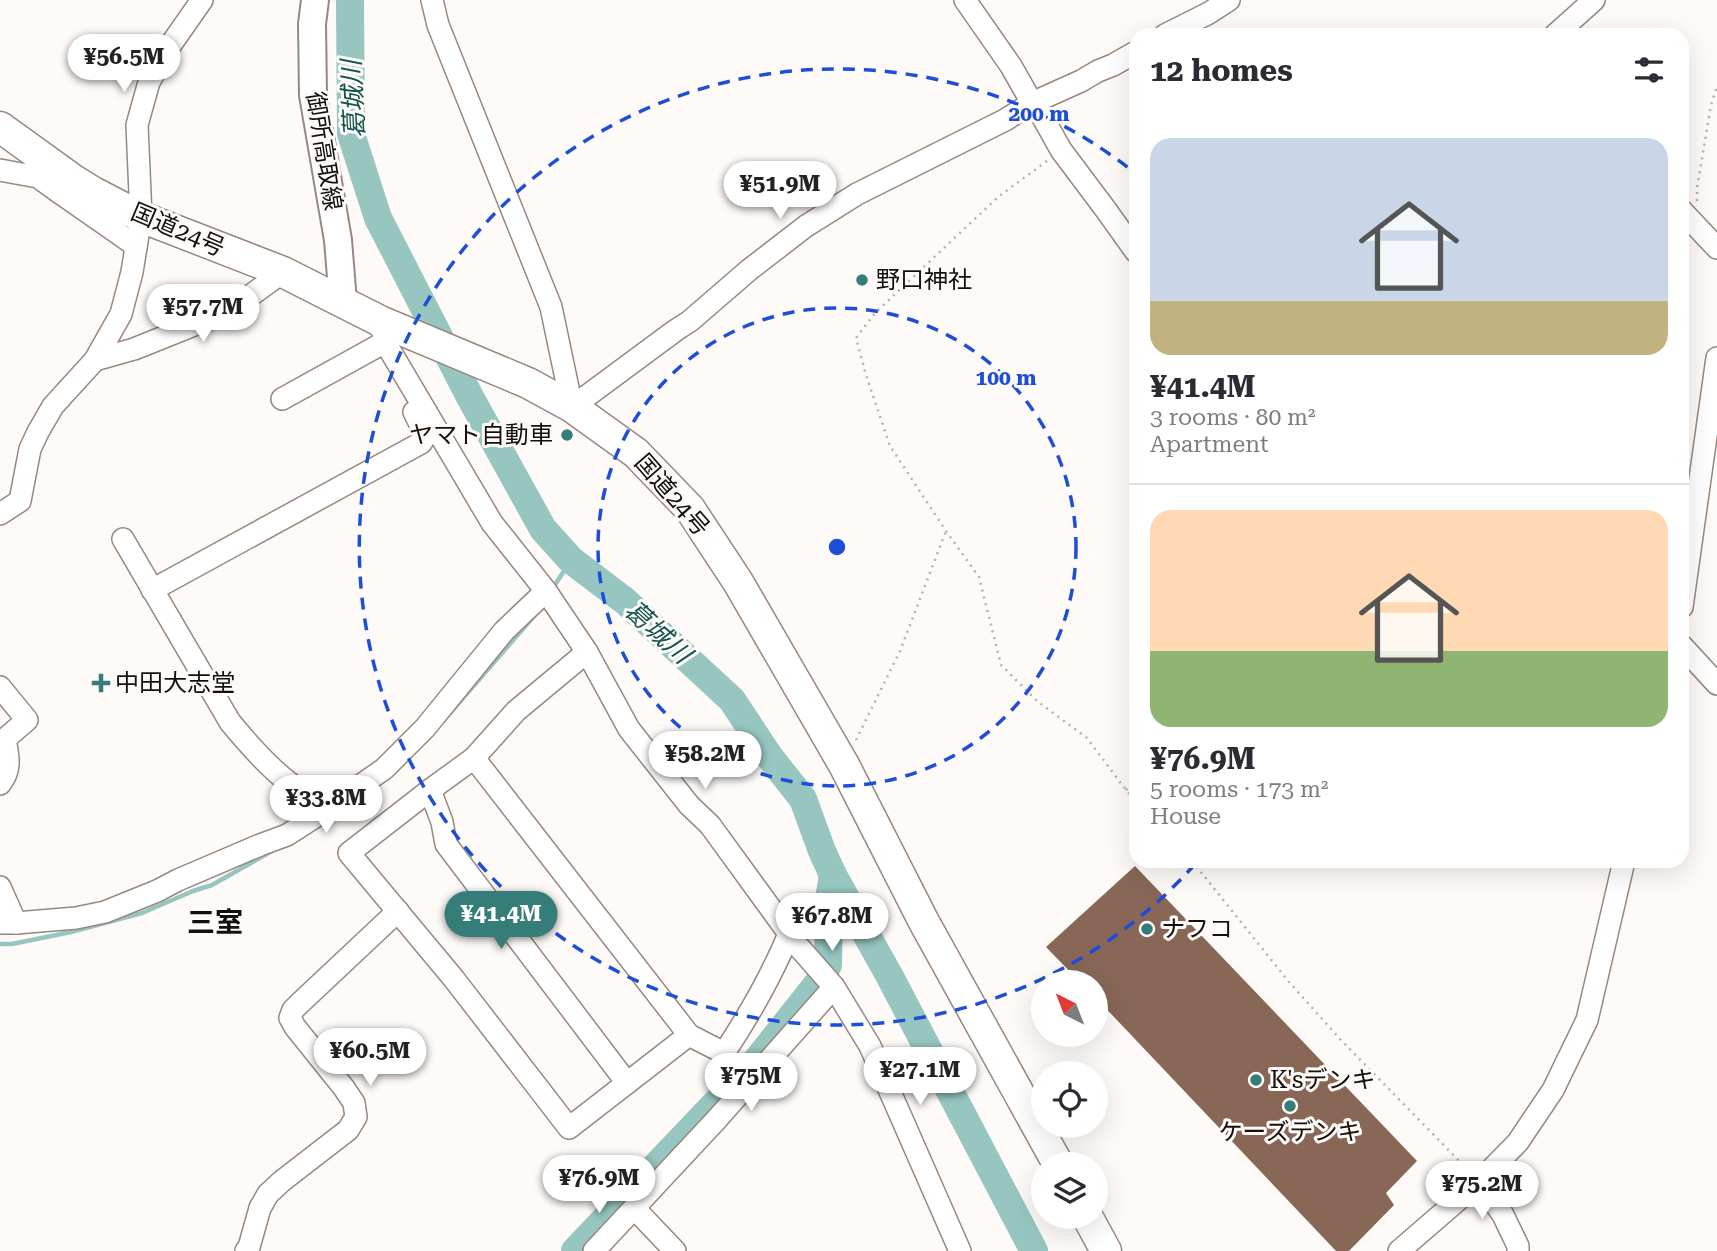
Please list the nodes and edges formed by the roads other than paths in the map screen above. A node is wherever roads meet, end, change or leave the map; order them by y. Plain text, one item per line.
1 (202, 0) edge
2 (315, 0) edge
3 (432, 0) edge
4 (965, 0) edge
5 (1229, 0) edge
6 (1594, 0) edge
7 (1179, 28) edge
8 (1563, 28) edge
9 (1129, 56) edge
10 (1032, 103) junction
11 (0, 127) edge
12 (0, 170) edge
13 (66, 186) junction
14 (141, 216) junction
15 (1689, 219) edge
16 (1129, 241) edge
17 (136, 246) junction
18 (1717, 248) edge
19 (283, 272) junction
20 (343, 302) junction
21 (388, 335) junction
22 (1717, 358) edge
23 (95, 360) junction
24 (282, 399) dead end
25 (572, 407) junction
26 (0, 514) edge
27 (122, 539) dead end
28 (1689, 557) edge
29 (152, 590) junction
30 (546, 591) junction
31 (587, 652) junction
32 (1689, 654) edge
33 (1717, 684) edge
34 (0, 687) edge
35 (474, 758) junction
36 (0, 784) edge
37 (430, 790) junction
38 (333, 804) junction
39 (1622, 868) edge
40 (0, 887) edge
41 (398, 911) junction
42 (8, 923) edge
43 (793, 940) junction
44 (834, 987) junction
45 (689, 1035) junction
46 (627, 1083) junction
47 (1051, 1152) edge
48 (1480, 1181) junction
49 (634, 1208) junction
50 (1094, 1229) edge
51 (246, 1251) edge
52 (594, 1251) edge
53 (675, 1251) edge
54 (960, 1251) edge
55 (1106, 1251) edge
56 (1399, 1251) edge
57 (1518, 1251) edge

1 - 14 street
2 - 20 main road, 御所高取線
3 - 25 street
4 - 10 street
5 - 7 street
6 - 8 street
9 - 10 street
10 - 16 street
10 - 25 street
11 - 13 highway, 国道24号
12 - 13 street
13 - 14 highway, 国道24号
13 - 17 street
14 - 17 street
14 - 19 highway, 国道24号
15 - 18 street
17 - 23 street
19 - 20 highway, 国道24号
19 - 23 street
20 - 21 highway, 国道24号
21 - 24 street
21 - 25 highway, 国道24号
21 - 29 street
21 - 30 street
22 - 28 street
23 - 26 street
25 - 47 highway, 国道24号
27 - 29 street
29 - 38 street
30 - 31 street
30 - 38 street
31 - 35 street
31 - 43 street
32 - 33 street
34 - 36 street
35 - 37 street
35 - 45 street
37 - 41 street
37 - 46 street
38 - 42 street
39 - 48 street
40 - 42 street
41 - 46 street
41 - 51 street
43 - 44 street
43 - 45 street
44 - 49 street
44 - 54 street
45 - 46 street
48 - 56 street
48 - 57 street
49 - 52 street
49 - 53 street
50 - 55 highway

